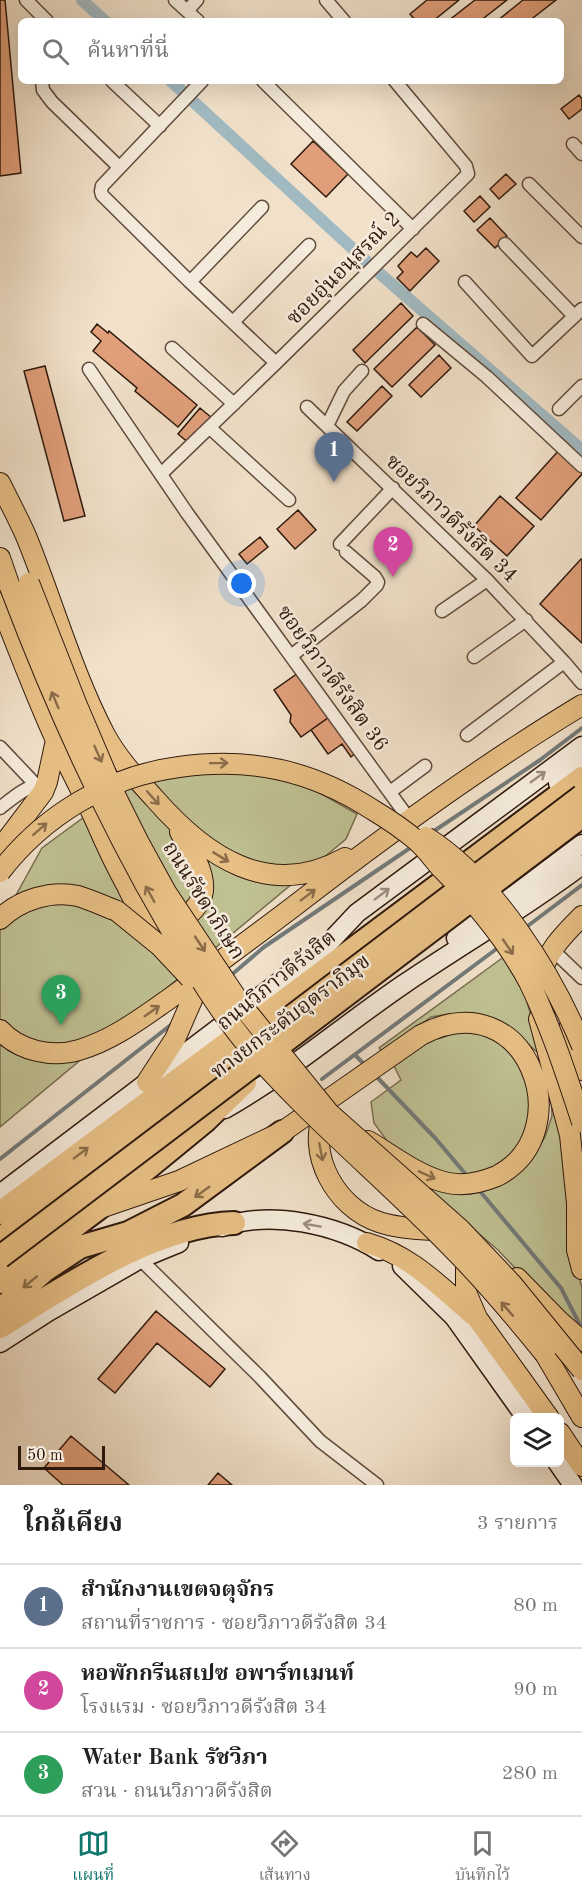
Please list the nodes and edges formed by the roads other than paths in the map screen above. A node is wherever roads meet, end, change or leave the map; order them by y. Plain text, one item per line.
1 (26, 0) edge
2 (175, 0) edge
3 (197, 0) edge
4 (326, 0) edge
5 (187, 11) junction
6 (43, 18) edge
7 (195, 18) edge
8 (341, 18) edge
9 (42, 84) edge
10 (115, 84) edge
11 (199, 84) edge
12 (266, 84) edge
13 (398, 84) edge
14 (160, 126) junction
15 (119, 167) junction
16 (529, 184) dead end
17 (262, 207) dead end
18 (413, 229) junction
19 (582, 237) edge
20 (505, 244) dead end
21 (309, 245) dead end
22 (190, 282) junction
23 (465, 282) dead end
24 (578, 312) edge
25 (233, 322) junction
26 (423, 324) dead end
27 (172, 348) dead end
28 (276, 363) junction
29 (89, 369) dead end
30 (362, 371) dead end
31 (582, 386) edge
32 (234, 404) junction
33 (307, 407) dead end
34 (559, 409) dead end
35 (327, 426) junction
36 (210, 428) junction
37 (582, 466) edge
38 (161, 474) junction
39 (0, 485) edge
40 (393, 489) junction
41 (289, 500) dead end
42 (0, 558) edge
43 (487, 580) junction
44 (13, 591) edge
45 (442, 611) dead end
46 (526, 620) junction
47 (291, 656) junction
48 (474, 657) dead end
49 (564, 662) junction
50 (582, 683) edge
51 (582, 705) edge
52 (467, 735) dead end
53 (56, 740) junction
54 (582, 746) edge
55 (0, 747) edge
56 (582, 764) edge
57 (425, 766) dead end
58 (582, 778) edge
59 (41, 783) junction
60 (390, 792) junction
61 (582, 796) edge
62 (87, 804) junction
63 (0, 808) edge
64 (582, 816) edge
65 (175, 822) junction
66 (400, 825) junction
67 (582, 829) edge
68 (582, 844) edge
69 (0, 849) edge
70 (574, 860) edge
71 (0, 872) edge
72 (581, 917) edge
73 (0, 919) edge
74 (324, 948) junction
75 (560, 957) junction
76 (211, 969) junction
77 (582, 978) edge
78 (224, 1016) junction
79 (0, 1030) edge
80 (580, 1056) edge
81 (147, 1082) junction
82 (331, 1096) junction
83 (205, 1121) junction
84 (582, 1122) edge
85 (340, 1124) junction
86 (282, 1132) junction
87 (0, 1194) edge
88 (99, 1208) junction
89 (0, 1213) edge
90 (234, 1223) junction
91 (0, 1239) edge
92 (367, 1244) junction
93 (0, 1257) edge
94 (140, 1259) junction
95 (582, 1269) edge
96 (0, 1282) edge
97 (522, 1283) junction
98 (0, 1310) edge
99 (477, 1318) junction
100 (0, 1327) edge
101 (582, 1341) edge
102 (0, 1343) edge
103 (544, 1354) junction
104 (582, 1370) edge
105 (582, 1400) edge
106 (522, 1413) edge
107 (545, 1413) edge
108 (582, 1417) edge
109 (564, 1443) edge
110 (571, 1460) edge
111 (377, 1485) edge
112 (573, 1485) edge

1 - 6 street
2 - 5 street
3 - 5 street
4 - 8 street
5 - 7 street
9 - 15 street
10 - 14 street
11 - 14 street
12 - 18 street
13 - 18 street, ซอยอุ่นอนุสรณ์ 2
14 - 15 street
15 - 22 street
16 - 19 street
17 - 22 street
18 - 28 street, ซอยอุ่นอนุสรณ์ 2
20 - 24 street
21 - 25 street
22 - 25 street
23 - 24 street
25 - 28 street
26 - 37 street
27 - 32 street
28 - 32 street, ซอยอุ่นอนุสรณ์ 2
29 - 38 street, ซอยวิภาวดีรังสิต 36
30 - 35 street
31 - 34 street
32 - 36 street, ซอยอุ่นอนุสรณ์ 2
33 - 35 street, ซอยวิภาวดีรังสิต 34
35 - 40 street, ซอยวิภาวดีรังสิต 34
36 - 38 street, ซอยอุ่นอนุสรณ์ 2
36 - 41 street
38 - 47 street, ซอยวิภาวดีรังสิต 36
39 - 44 main road, ถนนรัชดาภิเษก
39 -> 65 main road
40 - 43 street, ซอยวิภาวดีรังสิต 34
40 - 47 street
42 - 44 main road, ถนนรัชดาภิเษก
43 - 45 street
43 - 46 street, ซอยวิภาวดีรังสิต 34
44 - 53 main road
78 -> 44 main road, ถนนรัชดาภิเษก, bridge
44 -> 85 main road, ถนนรัชดาภิเษก, bridge
46 - 48 street
46 - 49 street, ซอยวิภาวดีรังสิต 34
47 - 60 street, ซอยวิภาวดีรังสิต 36
49 - 50 street, ซอยวิภาวดีรังสิต 34
49 - 52 street
51 - 66 main road
53 - 59 main road
53 - 62 main road
74 -> 54 main road, ถนนวิภาวดีรังสิต
55 - 59 street
56 - 74 main road
57 - 60 street
89 -> 58 highway, ถนนวิภาวดีรังสิต
59 - 62 main road
59 - 63 street
59 - 69 main road
60 - 66 street, ซอยวิภาวดีรังสิต 36
61 - 91 highway, ทางยกระดับอุตราภิมุข, bridge
62 - 65 main road
64 - 93 highway, ทางยกระดับอุตราภิมุข, bridge
65 -> 66 main road
71 -> 66 main road, bridge
76 -> 66 main road
66 - 80 main road, bridge
66 -> 84 main road, bridge
67 - 83 highway
68 - 70 main road
70 - 83 main road
72 - 75 main road
72 - 95 main road
73 - 78 main road, bridge
74 - 81 main road, ถนนวิภาวดีรังสิต
75 - 77 street
75 - 80 main road
79 -> 76 main road
76 - 81 main road
103 -> 78 main road, ถนนรัชดาภิเษก, bridge
81 - 87 main road, ถนนวิภาวดีรังสิต
85 -> 82 main road, bridge
82 - 86 main road
82 -> 97 main road
83 - 88 highway
85 - 104 main road, ถนนรัชดาภิเษก, bridge
86 - 88 main road
86 -> 98 highway
88 - 96 highway
92 -> 90 main road
90 - 94 main road
90 - 100 highway
92 - 99 main road
92 - 106 main road
94 - 102 main road
94 - 111 street
97 - 99 main road
97 - 101 main road
99 - 107 main road
103 - 105 main road, ถนนรัชดาภิเษก
103 - 108 main road
109 - 110 main road
110 - 112 main road

